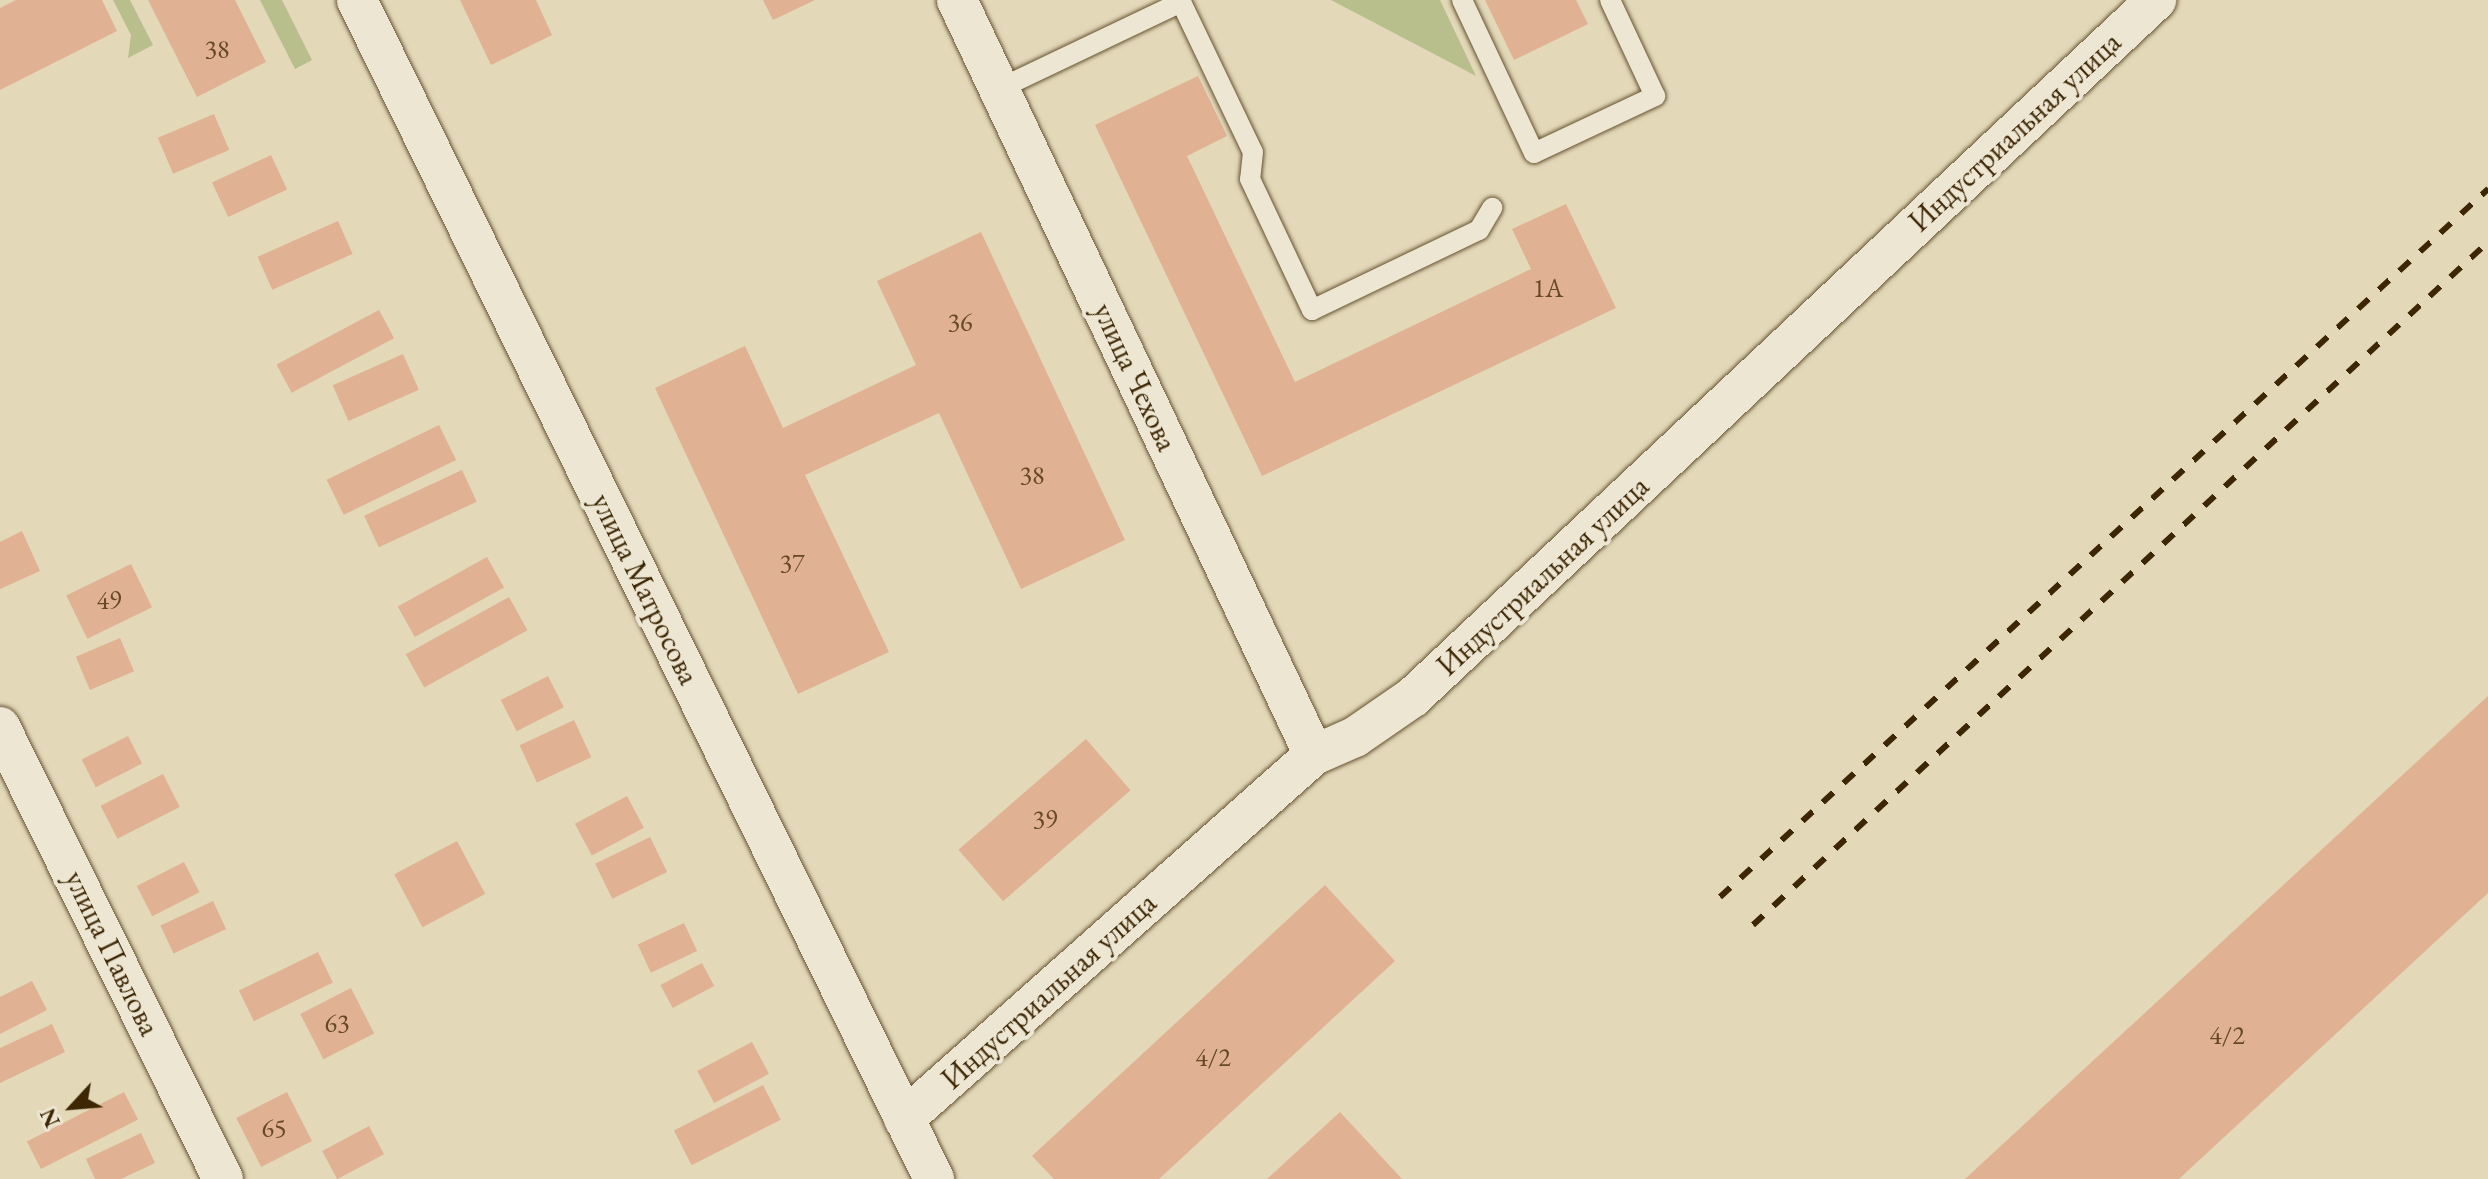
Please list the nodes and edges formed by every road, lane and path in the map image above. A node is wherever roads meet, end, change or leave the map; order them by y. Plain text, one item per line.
1 (357, 0) edge
2 (957, 0) edge
3 (1462, 0) edge
4 (1610, 0) edge
5 (2156, 0) edge
6 (1183, 1) edge
7 (999, 89) junction
8 (1492, 208) dead end
9 (0, 727) edge
10 (1314, 755) junction
11 (904, 1119) junction
12 (223, 1179) edge
13 (934, 1179) edge

1 - 11 street, улица Матросова
2 - 7 street, улица Чехова
3 - 4 lane
5 - 10 street, Индустриальная улица
6 - 7 lane
6 - 8 lane
7 - 10 street, улица Чехова
9 - 12 street, улица Павлова
10 - 11 street, Индустриальная улица
11 - 13 street, улица Матросова

